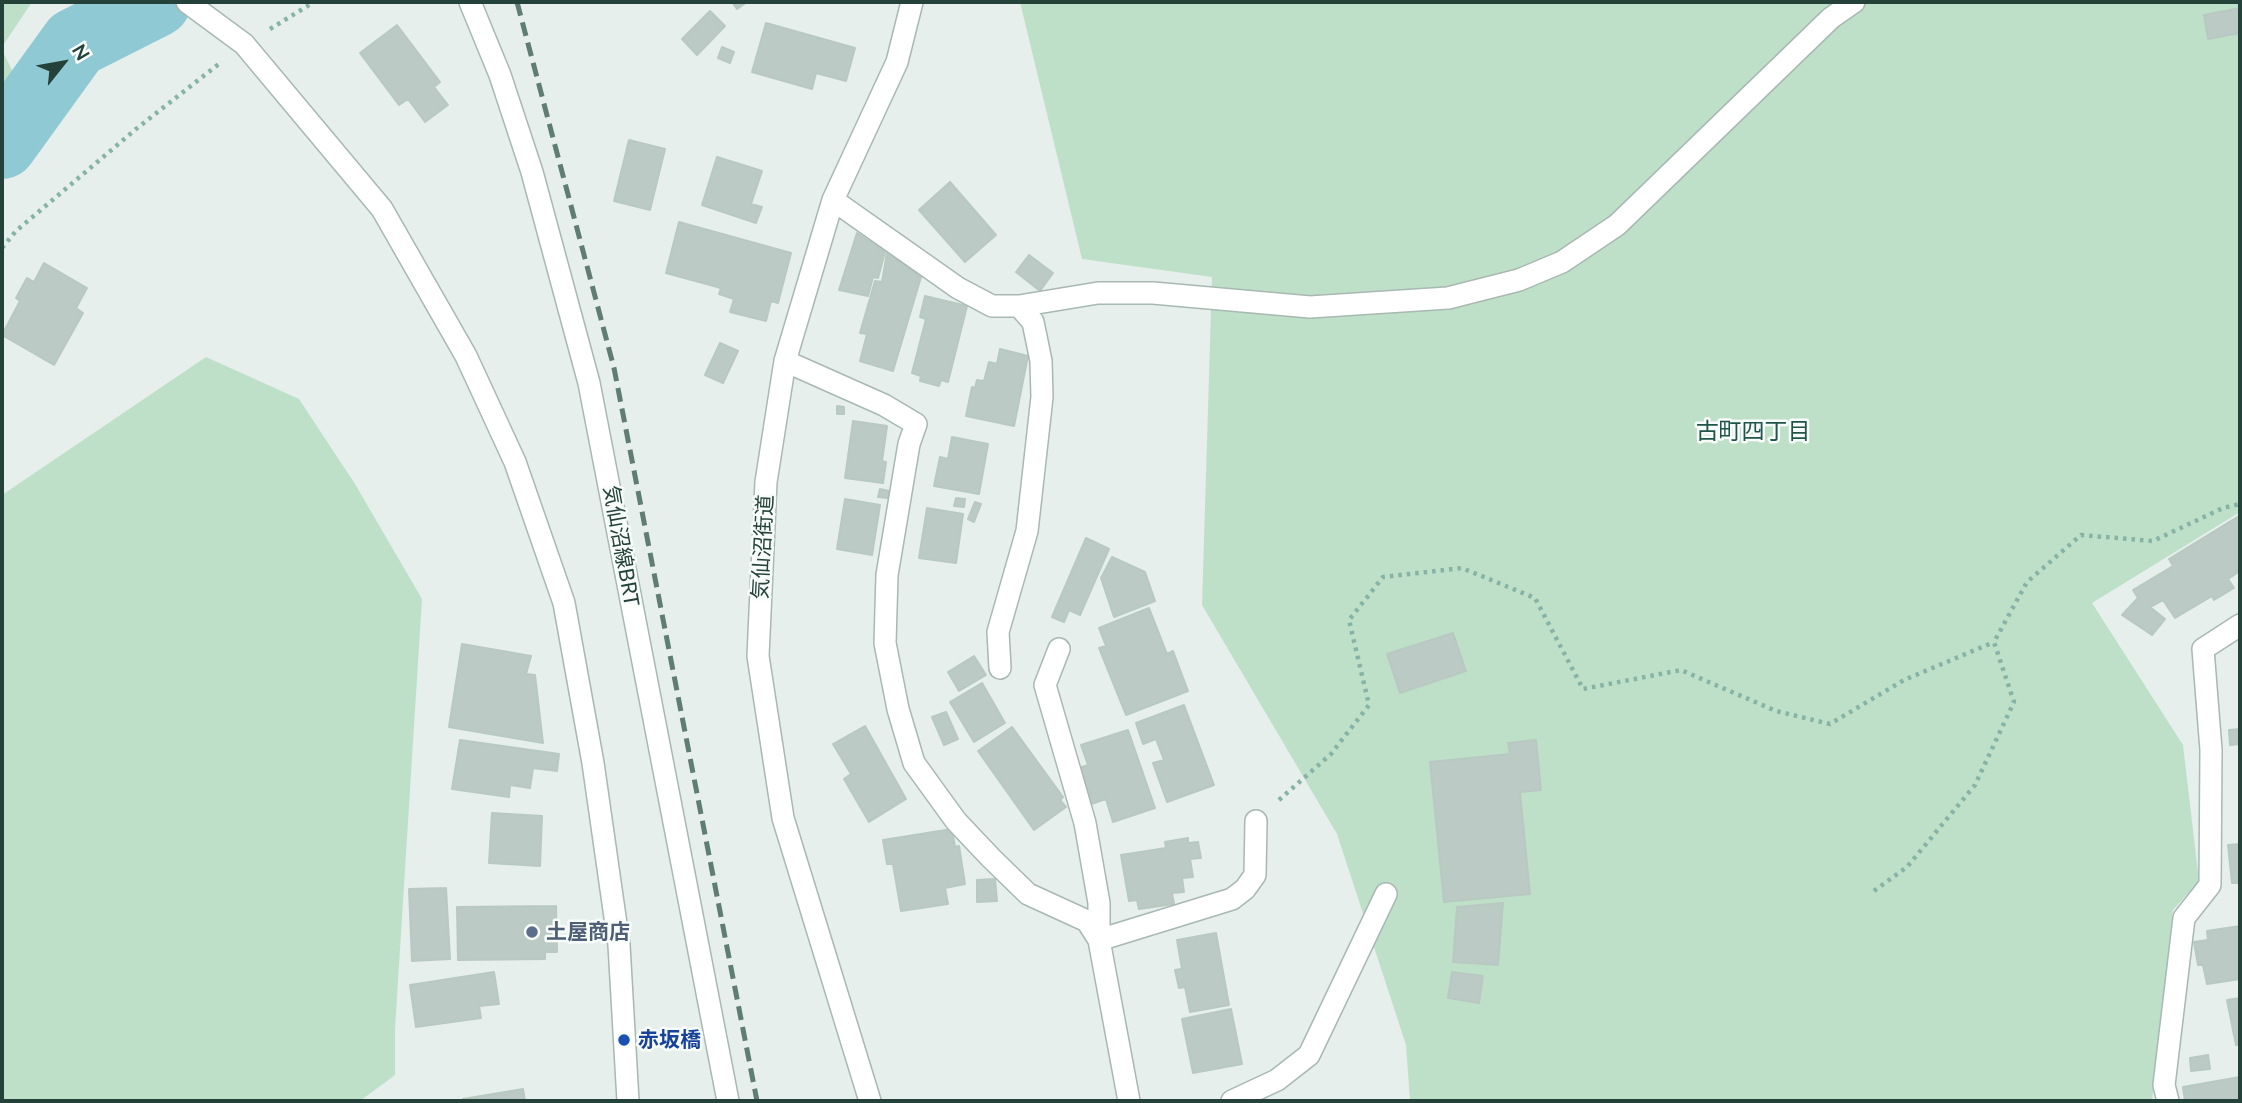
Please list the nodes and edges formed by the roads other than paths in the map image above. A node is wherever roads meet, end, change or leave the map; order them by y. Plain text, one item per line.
1 (187, 2) edge
2 (470, 2) edge
3 (912, 2) edge
4 (1854, 2) edge
5 (834, 200) junction
6 (1019, 306) junction
7 (785, 361) junction
8 (2240, 625) edge
9 (1059, 649) dead end
10 (1000, 667) dead end
11 (1256, 821) road end
12 (1386, 894) dead end
13 (1099, 940) junction
14 (628, 1101) edge
15 (728, 1101) edge
16 (870, 1101) edge
17 (1129, 1101) edge
18 (1232, 1101) edge
19 (2168, 1101) edge

1 - 14 street
2 - 15 street, 気仙沼線BRT
3 - 5 street, 気仙沼街道
4 - 6 street
5 - 6 street
5 - 7 street, 気仙沼街道
6 - 10 street
7 - 13 street
7 - 16 street, 気仙沼街道
8 - 19 street
9 - 13 street
11 - 13 street
12 - 18 street
13 - 17 street

